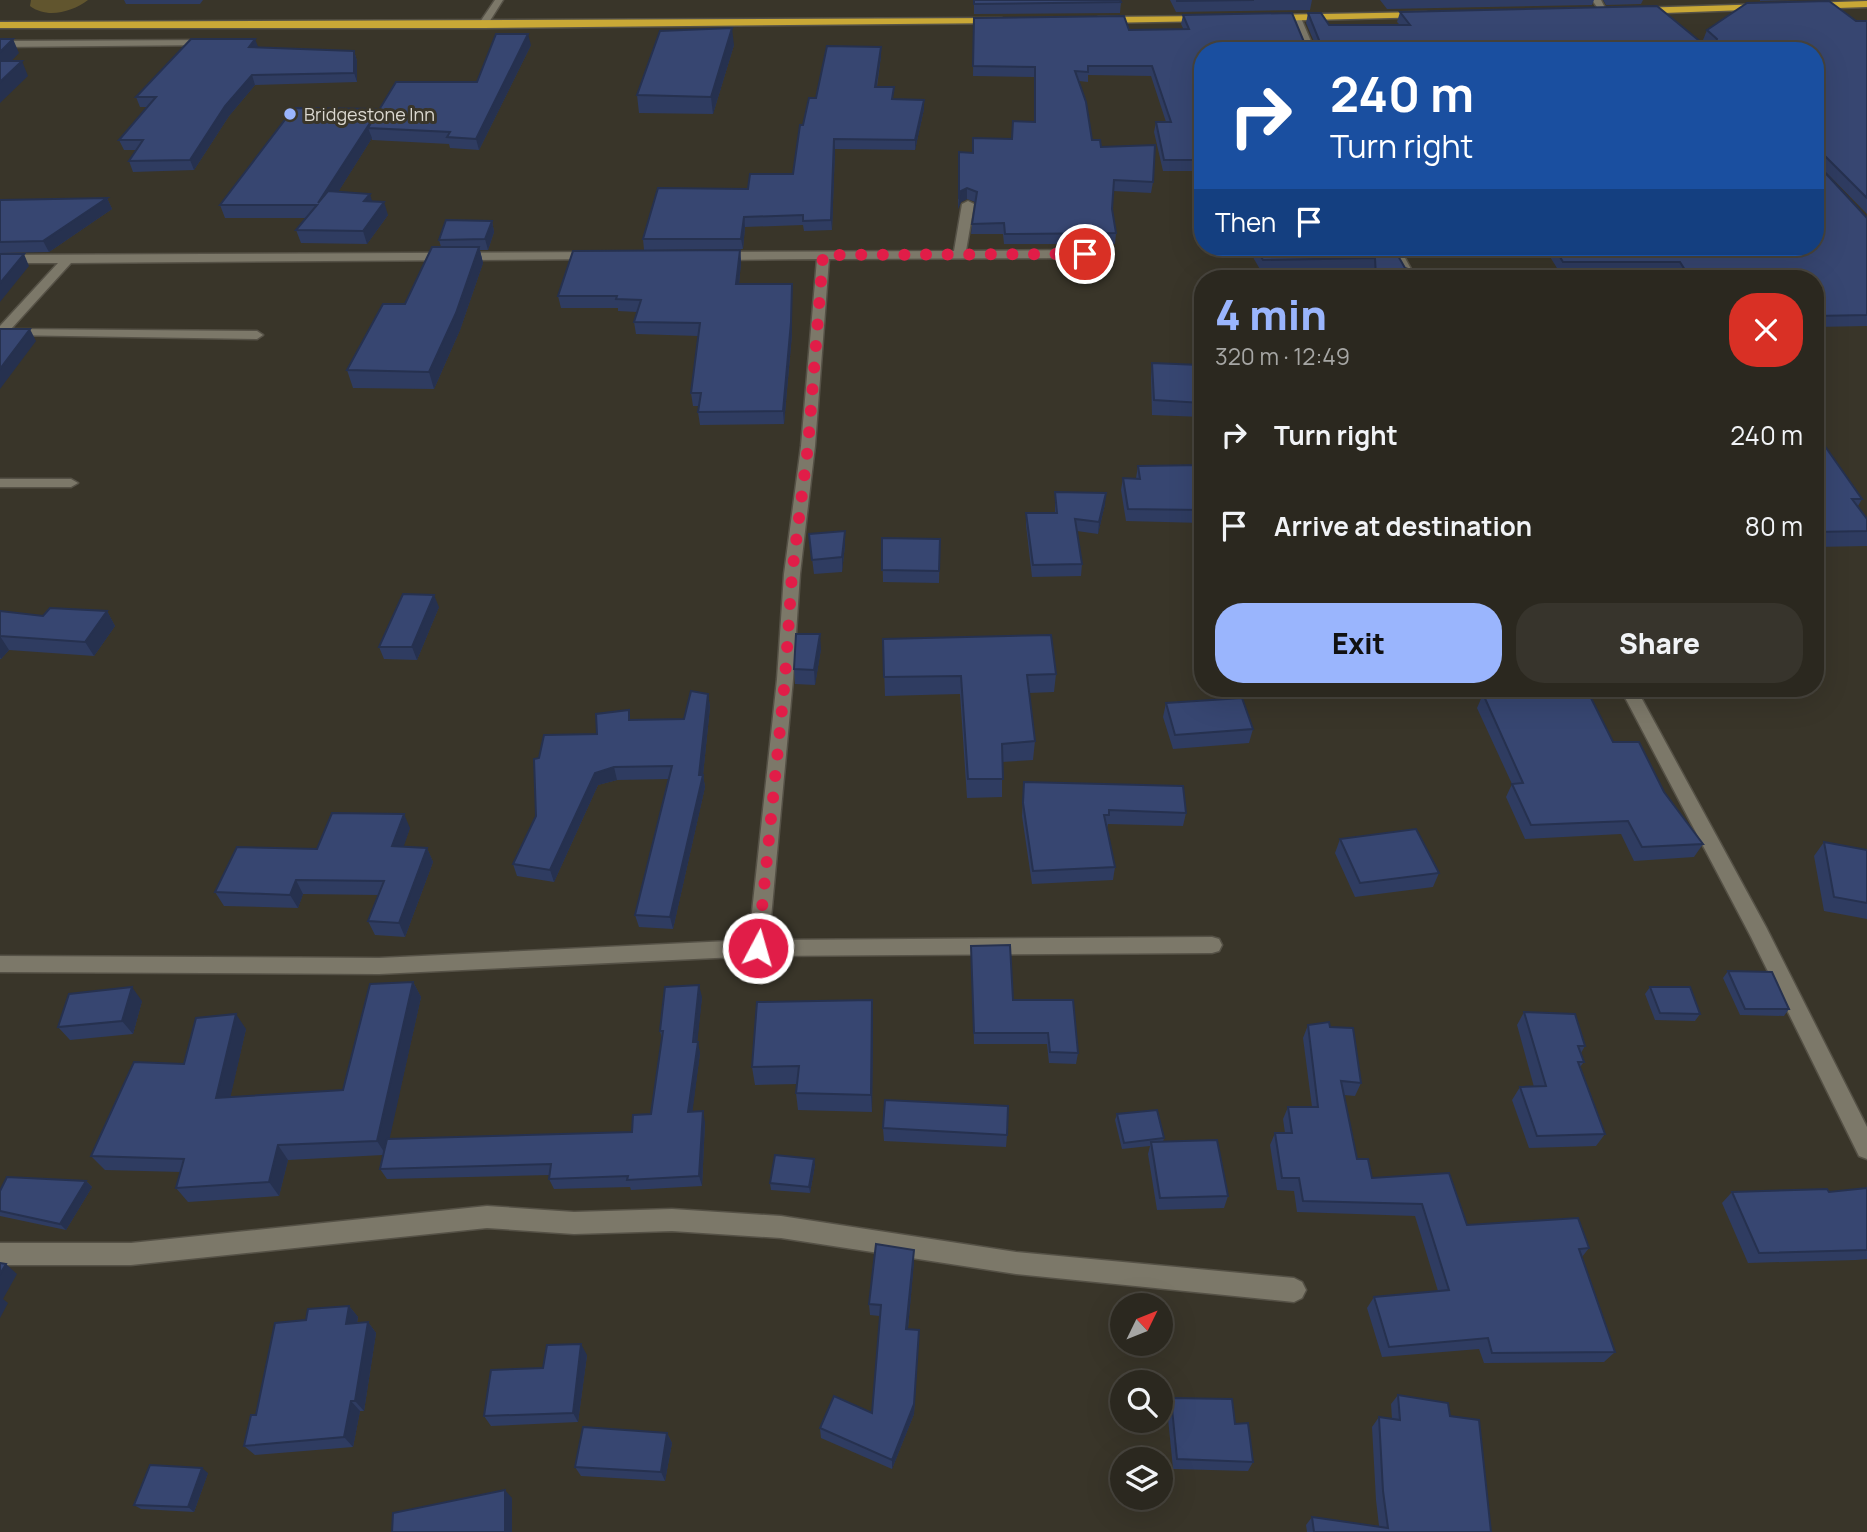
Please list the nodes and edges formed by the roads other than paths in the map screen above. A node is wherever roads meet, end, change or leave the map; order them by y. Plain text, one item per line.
1 (499, 0) edge
2 (1596, 0) edge
3 (1867, 4) edge
4 (1798, 6) edge
5 (1784, 7) edge
6 (1616, 11) junction
7 (1591, 12) edge
8 (1444, 15) edge
9 (1255, 18) edge
10 (1296, 18) junction
11 (1227, 19) edge
12 (1020, 20) edge
13 (1089, 20) edge
14 (0, 25) edge
15 (483, 25) junction
16 (218, 42) edge
17 (1306, 42) edge
18 (0, 44) edge
19 (968, 204) edge
20 (1085, 254) dead end
21 (823, 255) junction
22 (959, 255) junction
23 (613, 256) edge
24 (711, 256) edge
25 (0, 259) edge
26 (68, 259) junction
27 (0, 334) edge
28 (257, 335) dead end
29 (0, 483) edge
30 (71, 483) dead end
31 (1633, 697) edge
32 (1212, 945) dead end
33 (758, 948) junction
34 (0, 964) edge
35 (1867, 1149) edge
36 (0, 1254) edge
37 (1294, 1290) dead end

1 - 15 street
2 - 6 street
3 - 4 highway
5 - 6 highway
6 - 7 highway
8 - 10 highway
9 - 10 highway
10 - 17 street
11 - 13 highway
12 - 15 highway
14 - 15 highway
16 - 18 street
19 - 22 street
20 - 22 street
21 - 22 street
21 - 24 street
21 - 33 street
23 - 26 street
25 - 26 street
26 - 27 street
27 - 28 street
29 - 30 street
31 - 35 street
32 - 33 street
33 - 34 street
36 - 37 street

